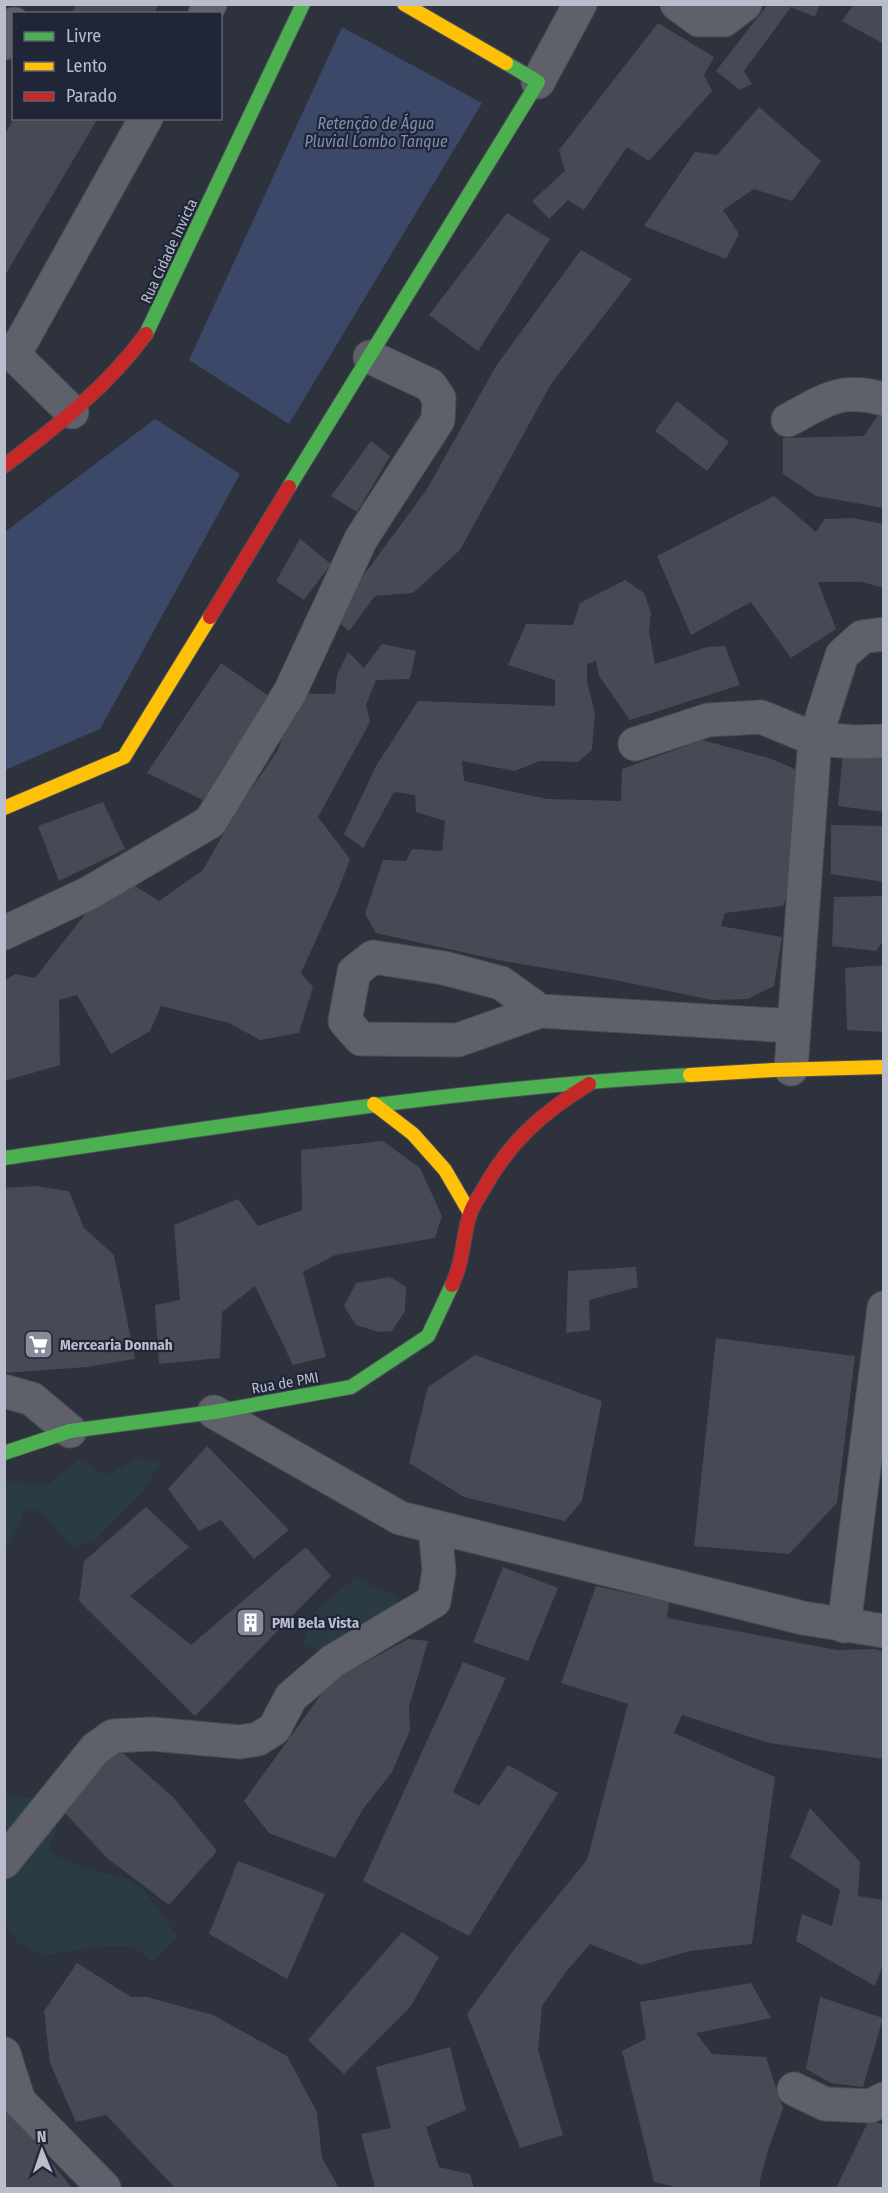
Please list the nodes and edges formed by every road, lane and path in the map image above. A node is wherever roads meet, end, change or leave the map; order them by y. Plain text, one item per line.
1 (303, 4) edge
2 (404, 4) edge
3 (580, 4) edge
4 (677, 4) edge
5 (745, 4) edge
6 (12, 28) edge
7 (4, 43) edge
8 (538, 82) junction
9 (146, 120) edge
10 (9, 352) edge
11 (370, 357) junction
12 (884, 399) edge
13 (72, 412) junction
14 (788, 420) dead end
15 (4, 466) edge
16 (884, 634) edge
17 (814, 739) junction
18 (884, 741) edge
19 (635, 744) dead end
20 (4, 808) edge
21 (4, 933) edge
22 (540, 1011) junction
23 (794, 1026) junction
24 (884, 1066) edge
25 (791, 1069) junction
26 (596, 1080) junction
27 (374, 1104) junction
28 (4, 1158) edge
29 (470, 1213) junction
30 (884, 1308) edge
31 (4, 1391) edge
32 (214, 1412) junction
33 (70, 1431) junction
34 (4, 1453) edge
35 (435, 1527) junction
36 (844, 1626) junction
37 (884, 1631) edge
38 (4, 1862) edge
39 (4, 2054) edge
40 (794, 2089) dead end
41 (884, 2099) edge
42 (104, 2188) edge

1 - 13 street, Rua Cidade Invicta
2 - 8 street
3 - 8 street
4 - 5 street
6 - 7 street
8 - 11 street
9 - 10 street
10 - 13 street
11 - 20 street
11 - 21 street
12 - 14 street
13 - 15 street, Rua Cidade Invicta
16 - 17 street
17 - 18 street
17 - 19 street
17 - 23 street
22 - 22 street
22 - 23 street
23 - 25 street
24 - 25 street
25 - 26 street
26 - 27 street
26 - 29 street, Rua de PMI
27 - 28 street
27 - 29 street
29 - 32 street, Rua de PMI
30 - 36 street
31 - 33 street
32 - 33 street, Rua de PMI
32 - 35 street
33 - 34 street, Rua de PMI
35 - 36 street
35 - 38 street
36 - 37 street
39 - 42 street
40 - 41 street

